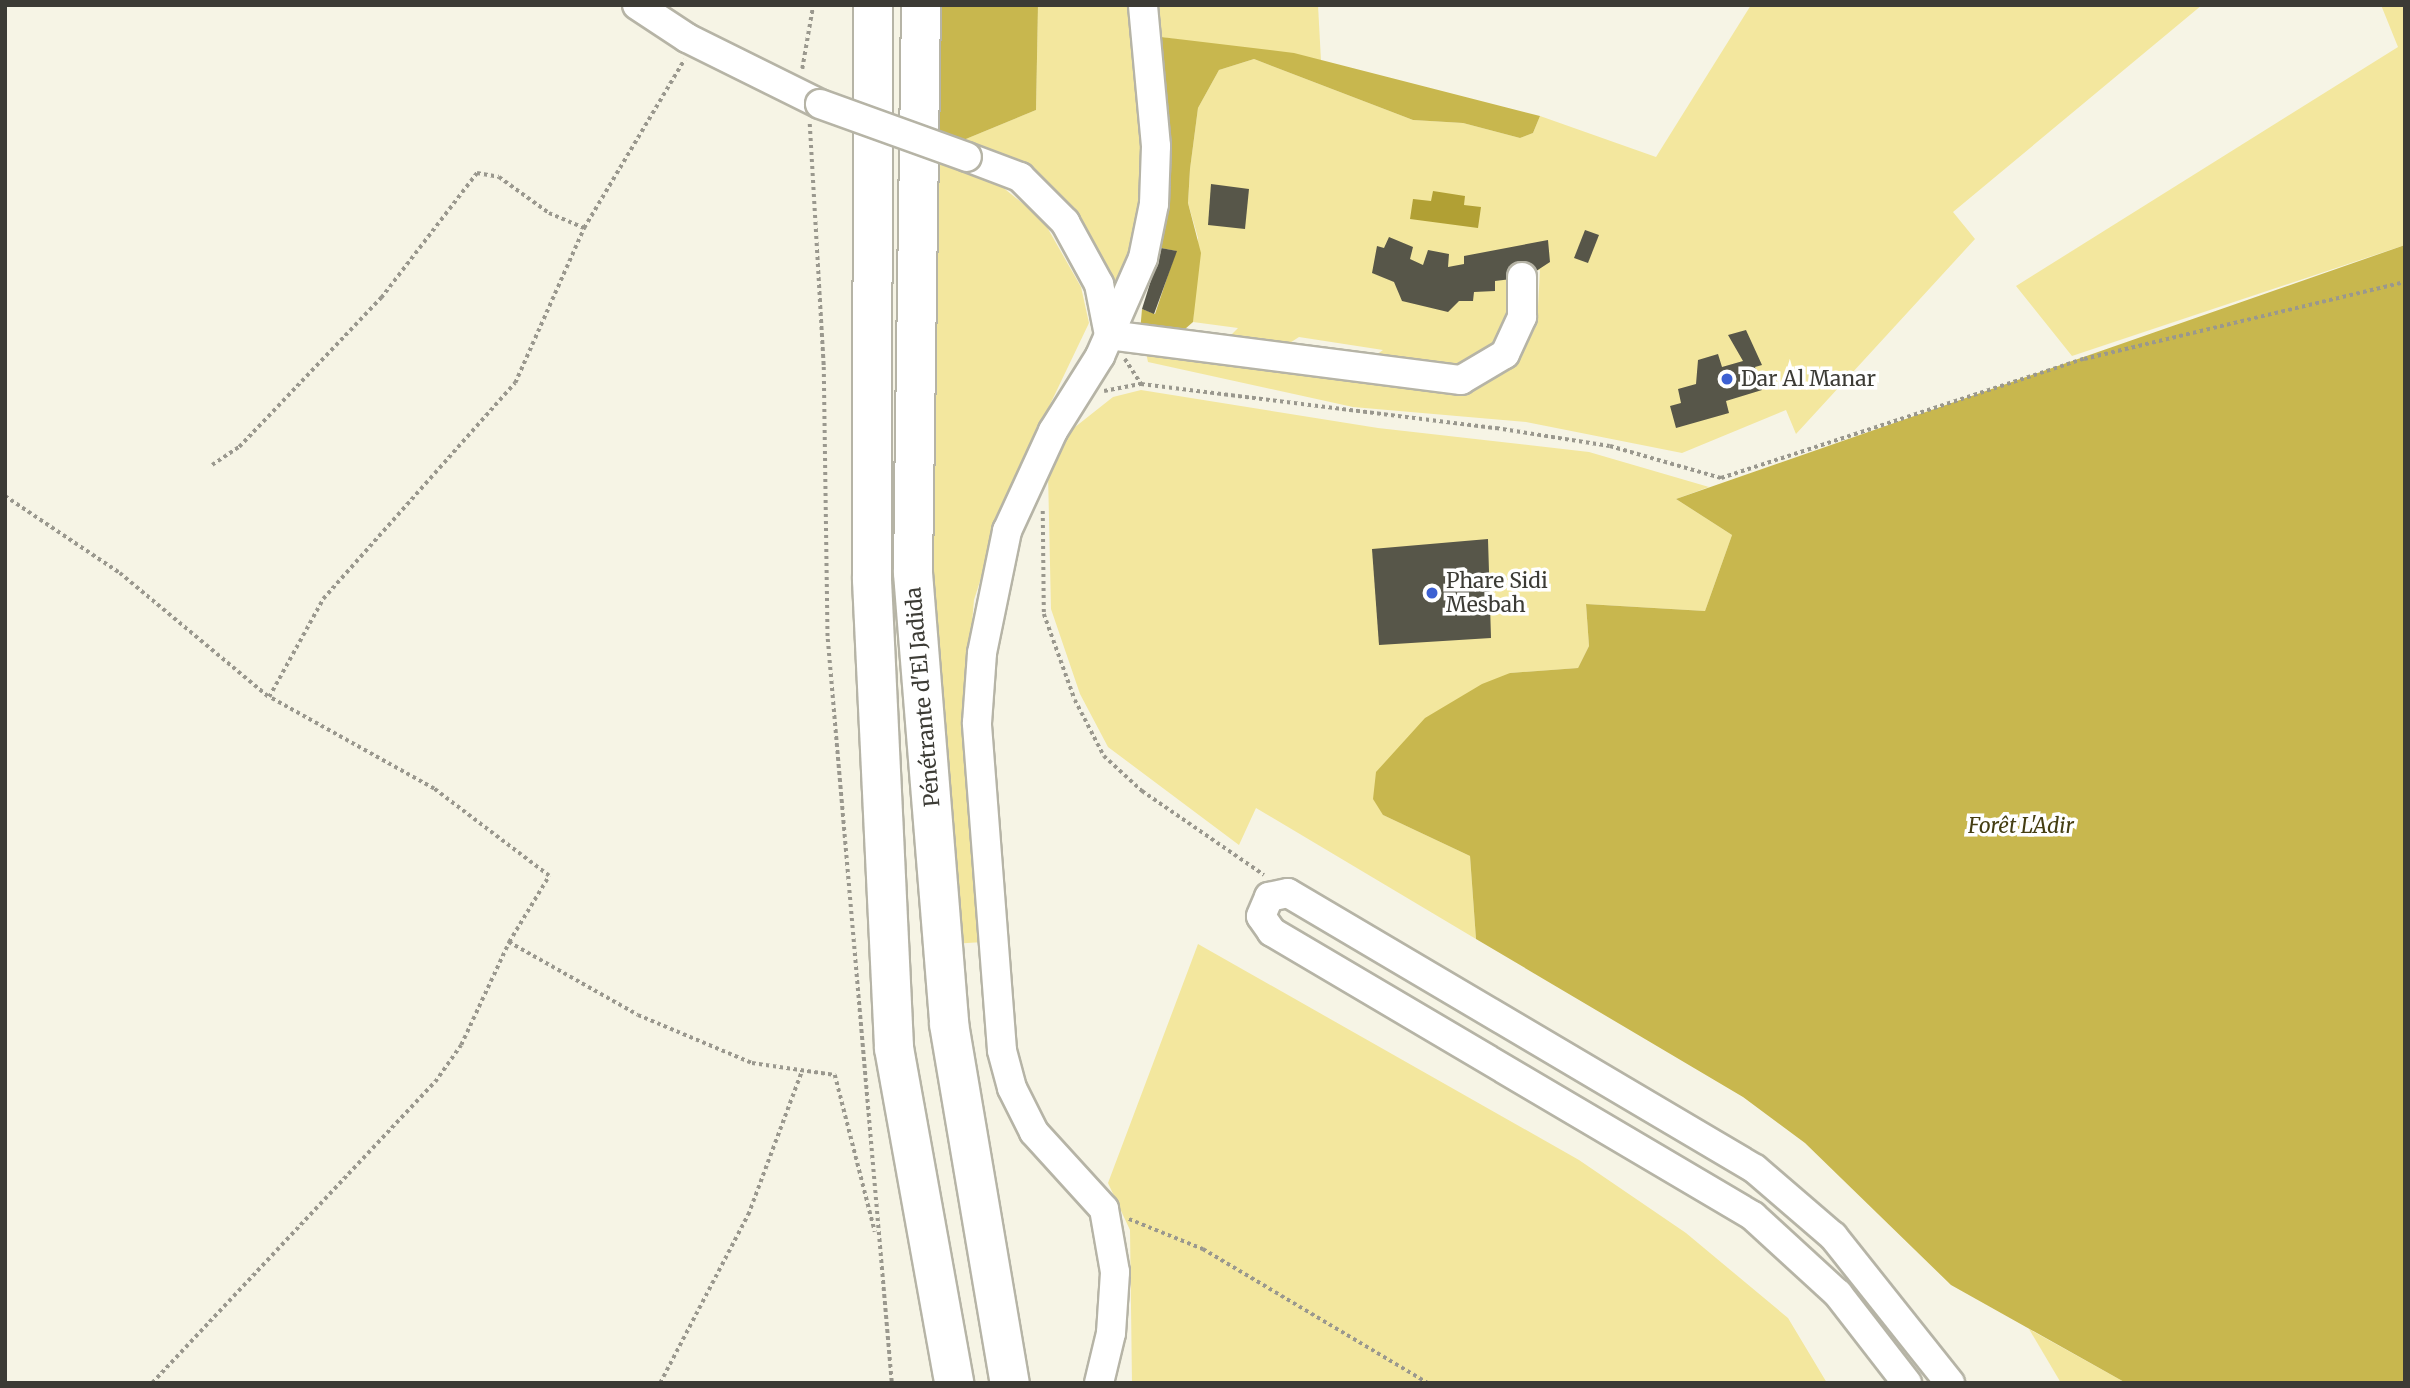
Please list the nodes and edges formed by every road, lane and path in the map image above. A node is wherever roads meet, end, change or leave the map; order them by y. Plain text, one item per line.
1 (637, 5) edge
2 (813, 5) edge
3 (873, 5) edge
4 (921, 5) edge
5 (1143, 5) edge
6 (695, 41) junction
7 (811, 101) junction
8 (584, 228) junction
9 (1522, 277) dead end
10 (2405, 282) edge
11 (1109, 335) junction
12 (1074, 397) junction
13 (1040, 464) junction
14 (212, 465) dead end
15 (5, 496) edge
16 (269, 696) junction
17 (1288, 893) junction
18 (509, 942) junction
19 (801, 1073) junction
20 (1104, 1209) junction
21 (878, 1241) junction
22 (152, 1383) edge
23 (660, 1383) edge
24 (892, 1383) edge
25 (954, 1383) edge
26 (1010, 1383) edge
27 (1099, 1383) edge
28 (1429, 1383) edge
29 (1907, 1383) edge
30 (1950, 1383) edge

1 - 6 street
2 - 7 path
3 - 25 highway, Pénétrante d'El Jadida
4 - 26 highway, Pénétrante d'El Jadida
5 - 11 street
6 - 7 street
6 - 8 path
7 - 11 street, bridge
7 - 21 path
8 - 14 path
8 - 16 path
9 - 11 street
10 - 12 path
11 - 12 street
12 - 13 street
13 - 17 path
13 - 20 street
15 - 16 path
16 - 18 path
17 - 29 street
17 - 30 street
18 - 19 path
18 - 22 path
19 - 21 path
19 - 23 path
20 - 27 street
20 - 28 path
21 - 24 path

